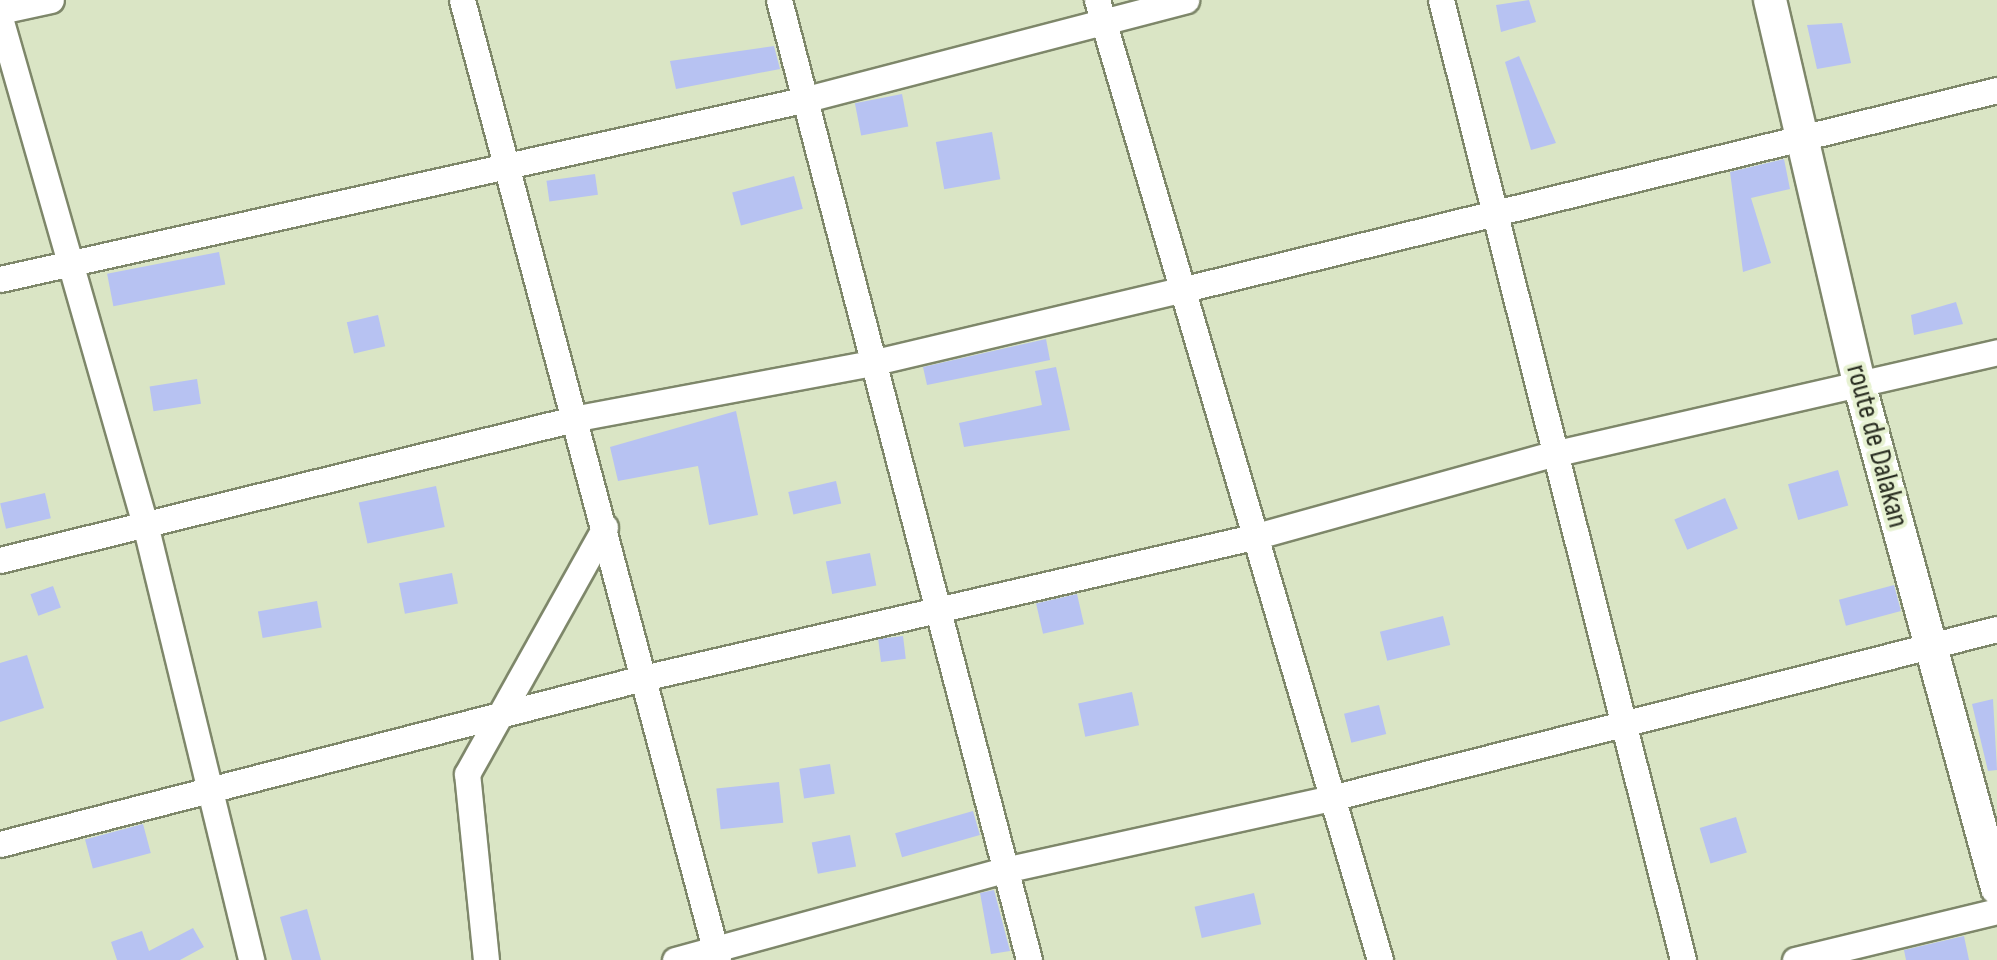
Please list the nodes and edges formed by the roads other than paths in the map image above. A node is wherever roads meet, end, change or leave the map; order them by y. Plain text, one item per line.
1 (51, 0) edge
2 (462, 0) edge
3 (779, 0) edge
4 (1186, 0) edge
5 (1441, 0) edge
6 (1770, 0) edge
7 (1099, 9) edge
8 (0, 15) edge
9 (1997, 90) edge
10 (804, 100) junction
11 (1802, 142) junction
12 (507, 168) junction
13 (1494, 216) junction
14 (67, 264) junction
15 (0, 278) edge
16 (1185, 289) junction
17 (1997, 352) edge
18 (872, 363) junction
19 (1859, 384) junction
20 (578, 418) junction
21 (1554, 454) junction
22 (604, 527) junction
23 (146, 528) junction
24 (1254, 537) junction
25 (0, 560) edge
26 (940, 610) junction
27 (1997, 628) edge
28 (1931, 644) junction
29 (643, 678) junction
30 (495, 715) junction
31 (1627, 722) junction
32 (212, 792) junction
33 (1331, 798) junction
34 (0, 844) edge
35 (1004, 870) junction
36 (1997, 888) edge
37 (1997, 911) edge
38 (716, 953) edge
39 (251, 960) edge
40 (486, 960) edge
41 (674, 960) edge
42 (1029, 960) edge
43 (1380, 960) edge
44 (1683, 960) edge
45 (1796, 960) edge

1 - 8 street
2 - 12 street
3 - 10 street
4 - 7 street
5 - 13 street
6 - 11 street, route de Dalakan
7 - 10 street
7 - 16 street
8 - 14 street
9 - 11 street
10 - 12 street
10 - 18 street
11 - 13 street
11 - 19 street, route de Dalakan
12 - 14 street
12 - 20 street
13 - 16 street
13 - 21 street
14 - 15 street
14 - 23 street
16 - 18 street
16 - 24 street
17 - 19 street
18 - 20 street
18 - 26 street
19 - 21 street
19 - 28 street, route de Dalakan
20 - 22 street
20 - 23 street
21 - 24 street
21 - 31 street
22 - 29 street
22 - 30 street
23 - 25 street
23 - 32 street
24 - 26 street
24 - 33 street
26 - 29 street
26 - 35 street
27 - 28 street
28 - 31 street
28 - 36 street, route de Dalakan
29 - 30 street
29 - 38 street
30 - 32 street
30 - 40 street
31 - 33 street
31 - 44 street
32 - 34 street
32 - 39 street
33 - 35 street
33 - 43 street
35 - 38 street
35 - 42 street
37 - 45 street
38 - 41 street

